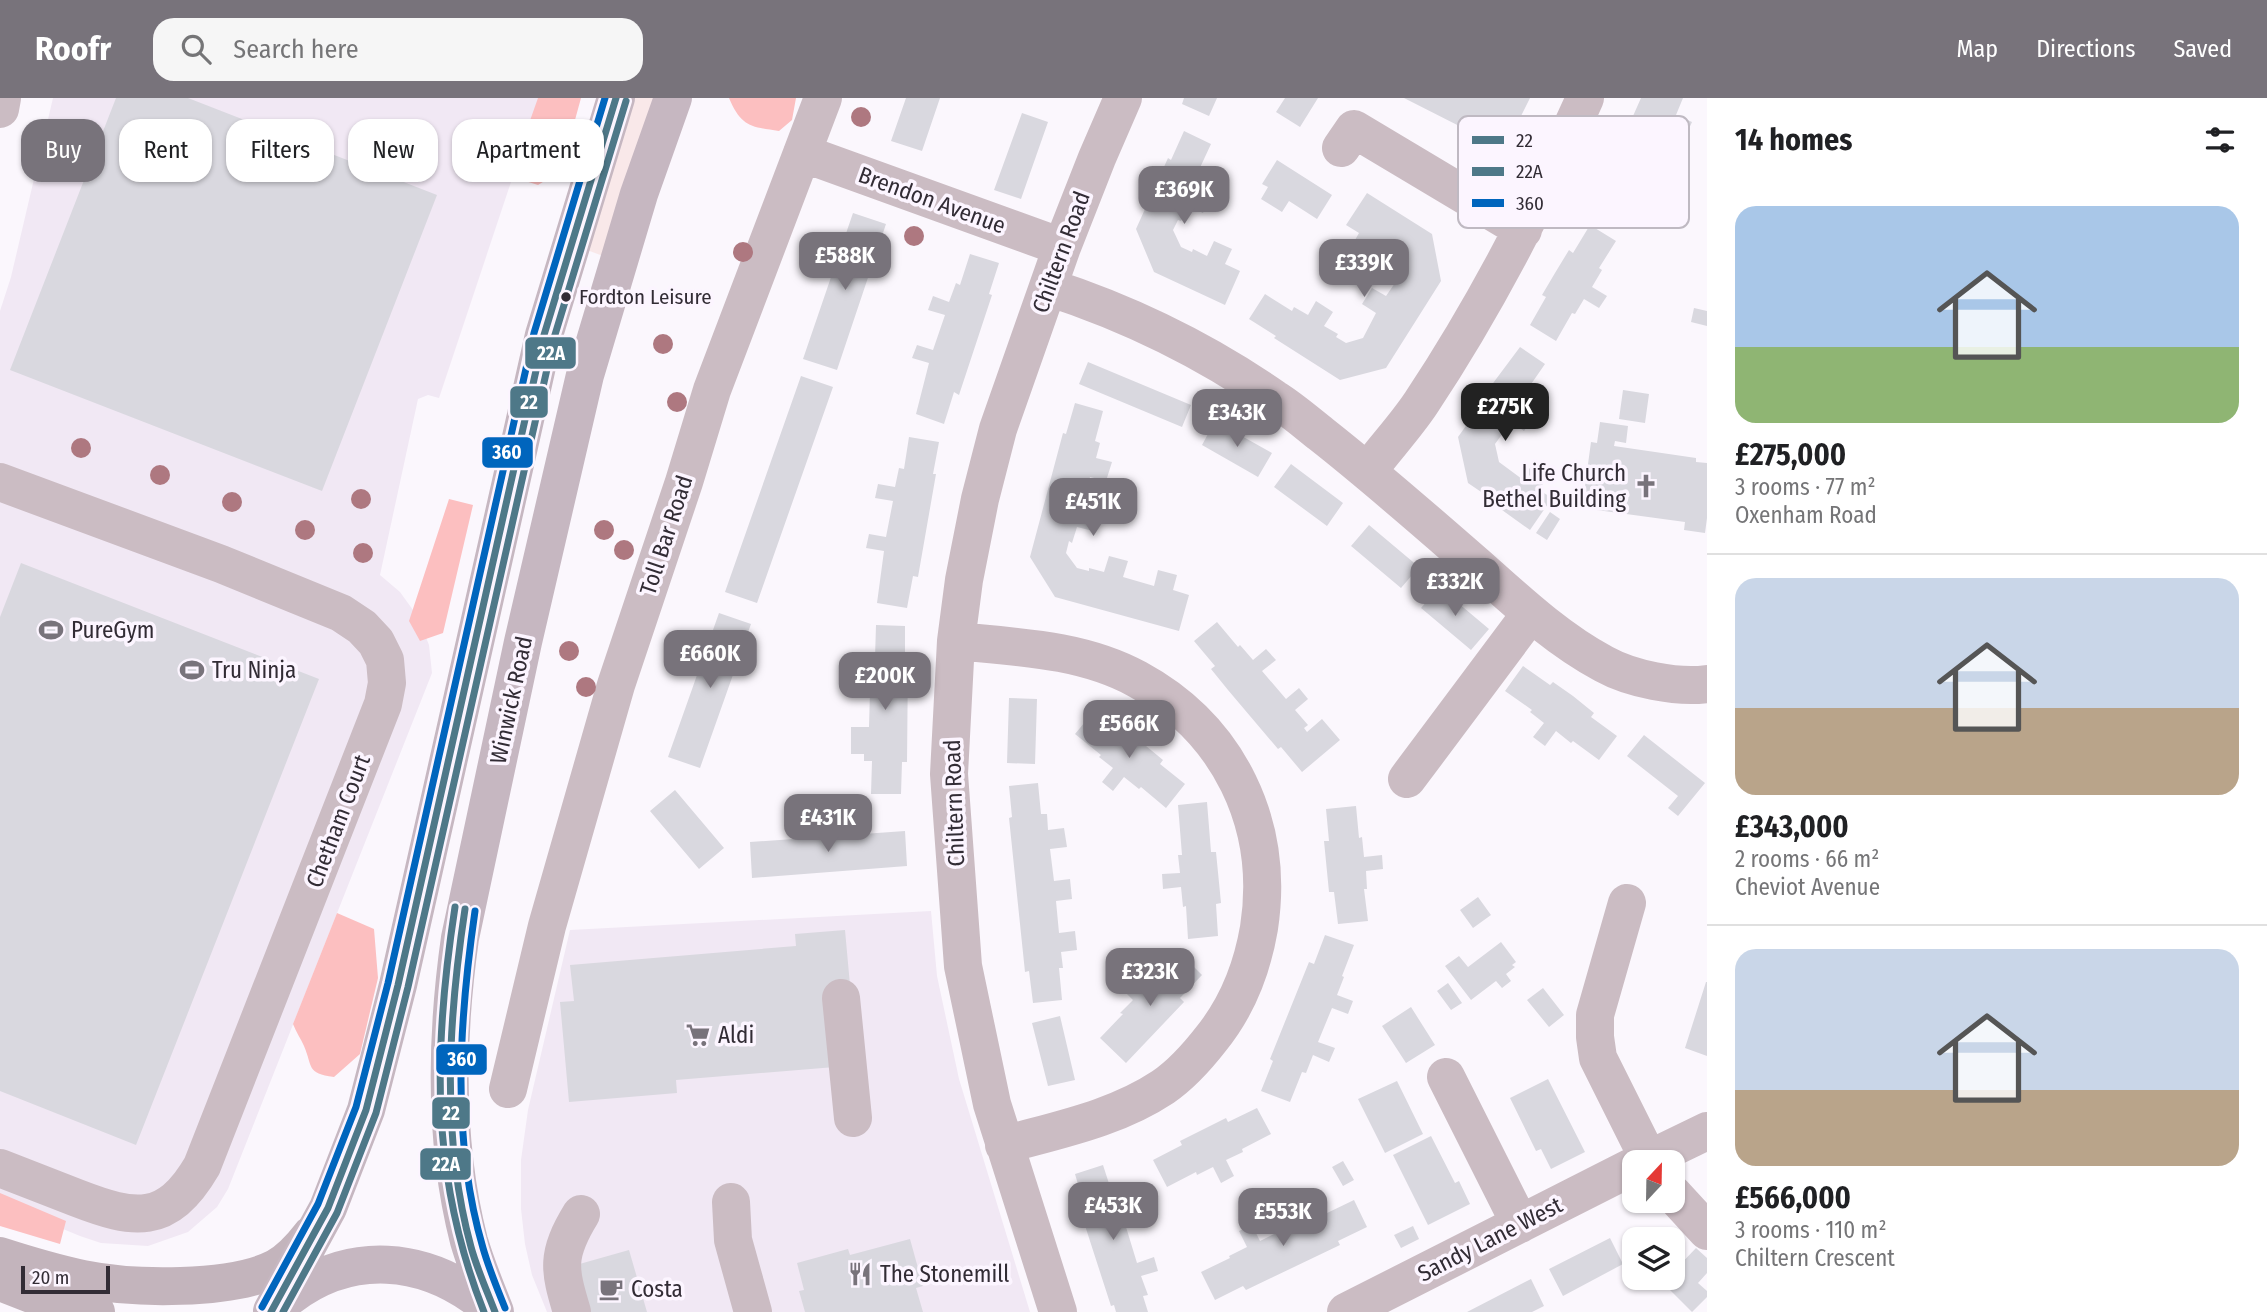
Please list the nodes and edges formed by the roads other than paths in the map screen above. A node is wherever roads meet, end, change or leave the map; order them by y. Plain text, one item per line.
1 (2, 98) edge
2 (616, 98) edge
3 (673, 98) edge
4 (823, 98) edge
5 (1123, 98) edge
6 (1585, 98) edge
7 (0, 109) edge
8 (1577, 116) edge
9 (1341, 148) dead end
10 (802, 153) junction
11 (1458, 191) edge
12 (1520, 228) edge
13 (1523, 230) joint
14 (1062, 247) junction
15 (1048, 287) junction
16 (1368, 471) junction
17 (0, 482) edge
18 (1531, 613) junction
19 (956, 641) junction
20 (1707, 684) edge
21 (1407, 779) dead end
22 (1627, 903) dead end
23 (841, 998) dead end
24 (1446, 1077) dead end
25 (508, 1089) dead end
26 (853, 1118) dead end
27 (1707, 1131) edge
28 (1003, 1145) junction
29 (1639, 1150) edge
30 (1668, 1150) edge
31 (0, 1168) edge
32 (1622, 1173) edge
33 (731, 1202) dead end
34 (1685, 1207) edge
35 (328, 1208) junction
36 (581, 1214) dead end
37 (1520, 1224) junction
38 (1707, 1231) edge
39 (0, 1256) edge
40 (0, 1282) edge
41 (96, 1312) edge
42 (272, 1312) edge
43 (494, 1312) edge
44 (572, 1312) edge
45 (753, 1312) edge
46 (1058, 1312) edge
47 (1346, 1312) edge

1 - 7 street
2 - 35 highway, Winwick Road
3 - 43 highway, Winwick Road
4 - 10 street, Toll Bar Road
5 - 14 street, Chiltern Road
6 - 8 street
9 - 11 street
10 - 14 street, Brendon Avenue
10 - 25 street, Toll Bar Road
12 - 13 street
13 - 16 street
14 - 15 street, Chiltern Road
15 - 16 street
15 - 19 street, Chiltern Road
16 - 18 street
17 - 31 street, Chetham Court
18 - 20 street
18 - 21 street
19 - 28 street, Chiltern Road
19 - 28 street
22 - 29 street
23 - 26 street
24 - 37 street
27 - 30 street, Sandy Lane West
28 - 46 street, Chiltern Road
32 - 37 street, Sandy Lane West
33 - 45 street
34 - 38 street
35 - 39 main road
35 - 42 highway, Winwick Road
36 - 44 street
37 - 47 street, Sandy Lane West
40 - 41 main road
42 - 43 highway

